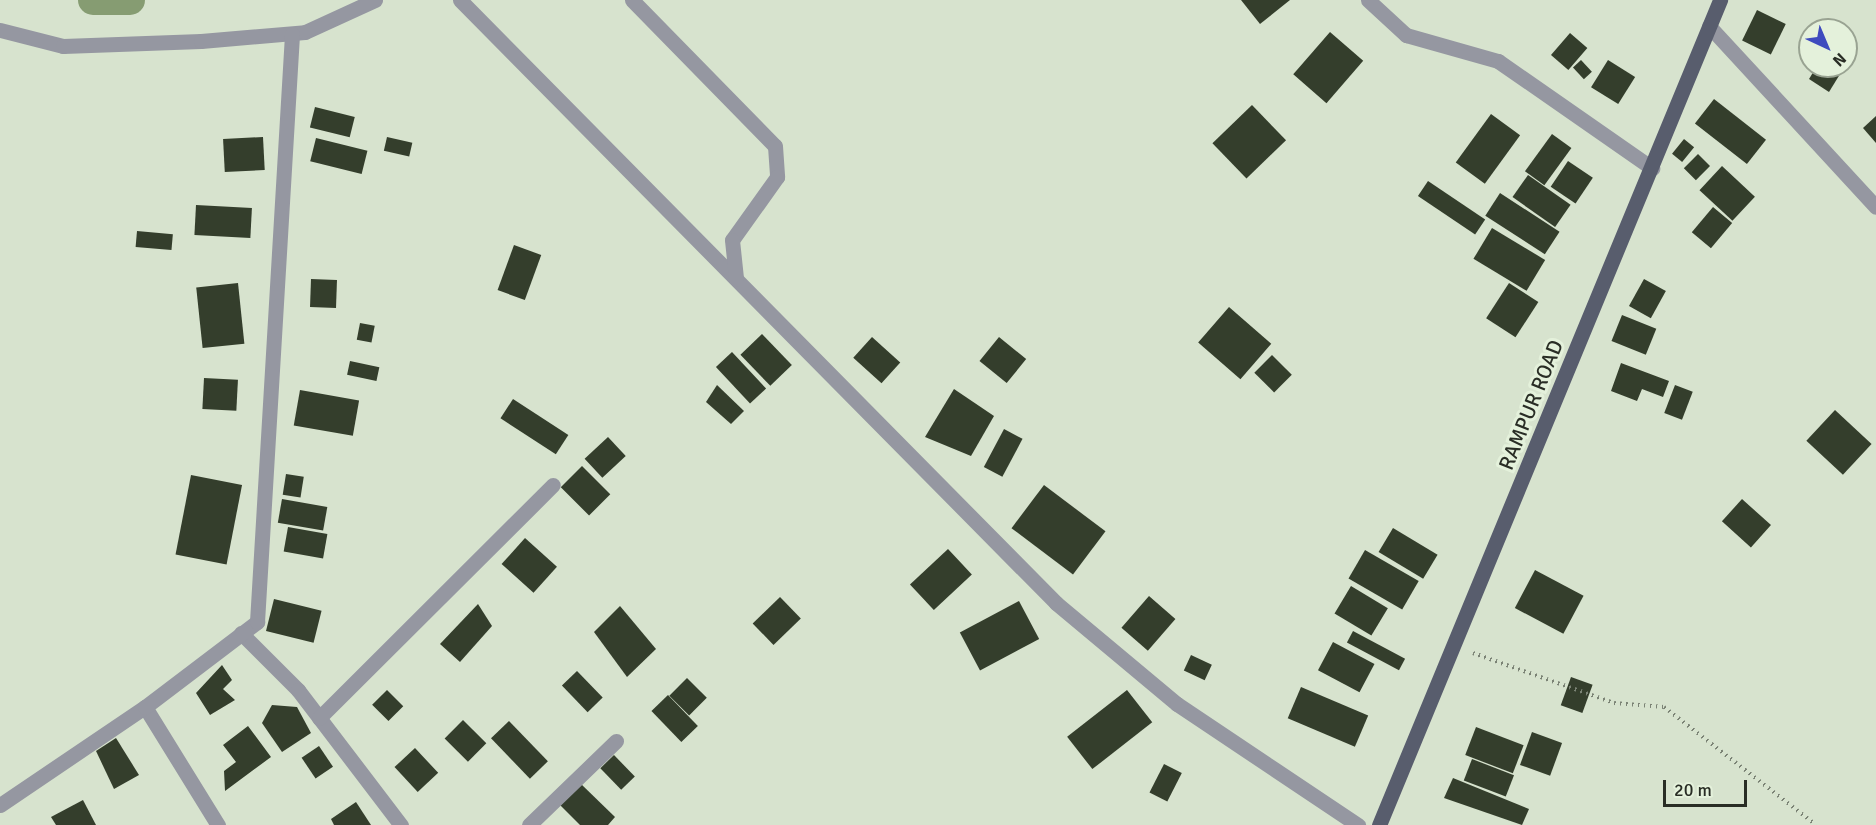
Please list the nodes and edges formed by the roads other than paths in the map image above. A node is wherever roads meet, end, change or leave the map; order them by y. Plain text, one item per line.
1 (375, 0) edge
2 (460, 0) edge
3 (632, 0) edge
4 (1368, 0) edge
5 (1720, 0) edge
6 (1709, 26) junction
7 (0, 30) edge
8 (292, 34) junction
9 (1652, 168) junction
10 (1876, 207) edge
11 (736, 279) junction
12 (553, 486) dead end
13 (241, 633) junction
14 (145, 707) junction
15 (319, 718) junction
16 (616, 741) dead end
17 (0, 805) edge
18 (218, 825) edge
19 (401, 825) edge
20 (529, 825) edge
21 (1358, 825) edge
22 (1379, 825) edge

1 - 8 street
2 - 11 street
3 - 11 street
4 - 9 street
5 - 6 main road, RAMPUR ROAD
6 - 9 main road, RAMPUR ROAD
6 - 10 street
7 - 8 street
8 - 13 street
9 - 22 main road, RAMPUR ROAD
11 - 21 street
12 - 15 street
13 - 14 street
13 - 15 street
14 - 17 street
14 - 18 street
15 - 19 street
16 - 20 street

